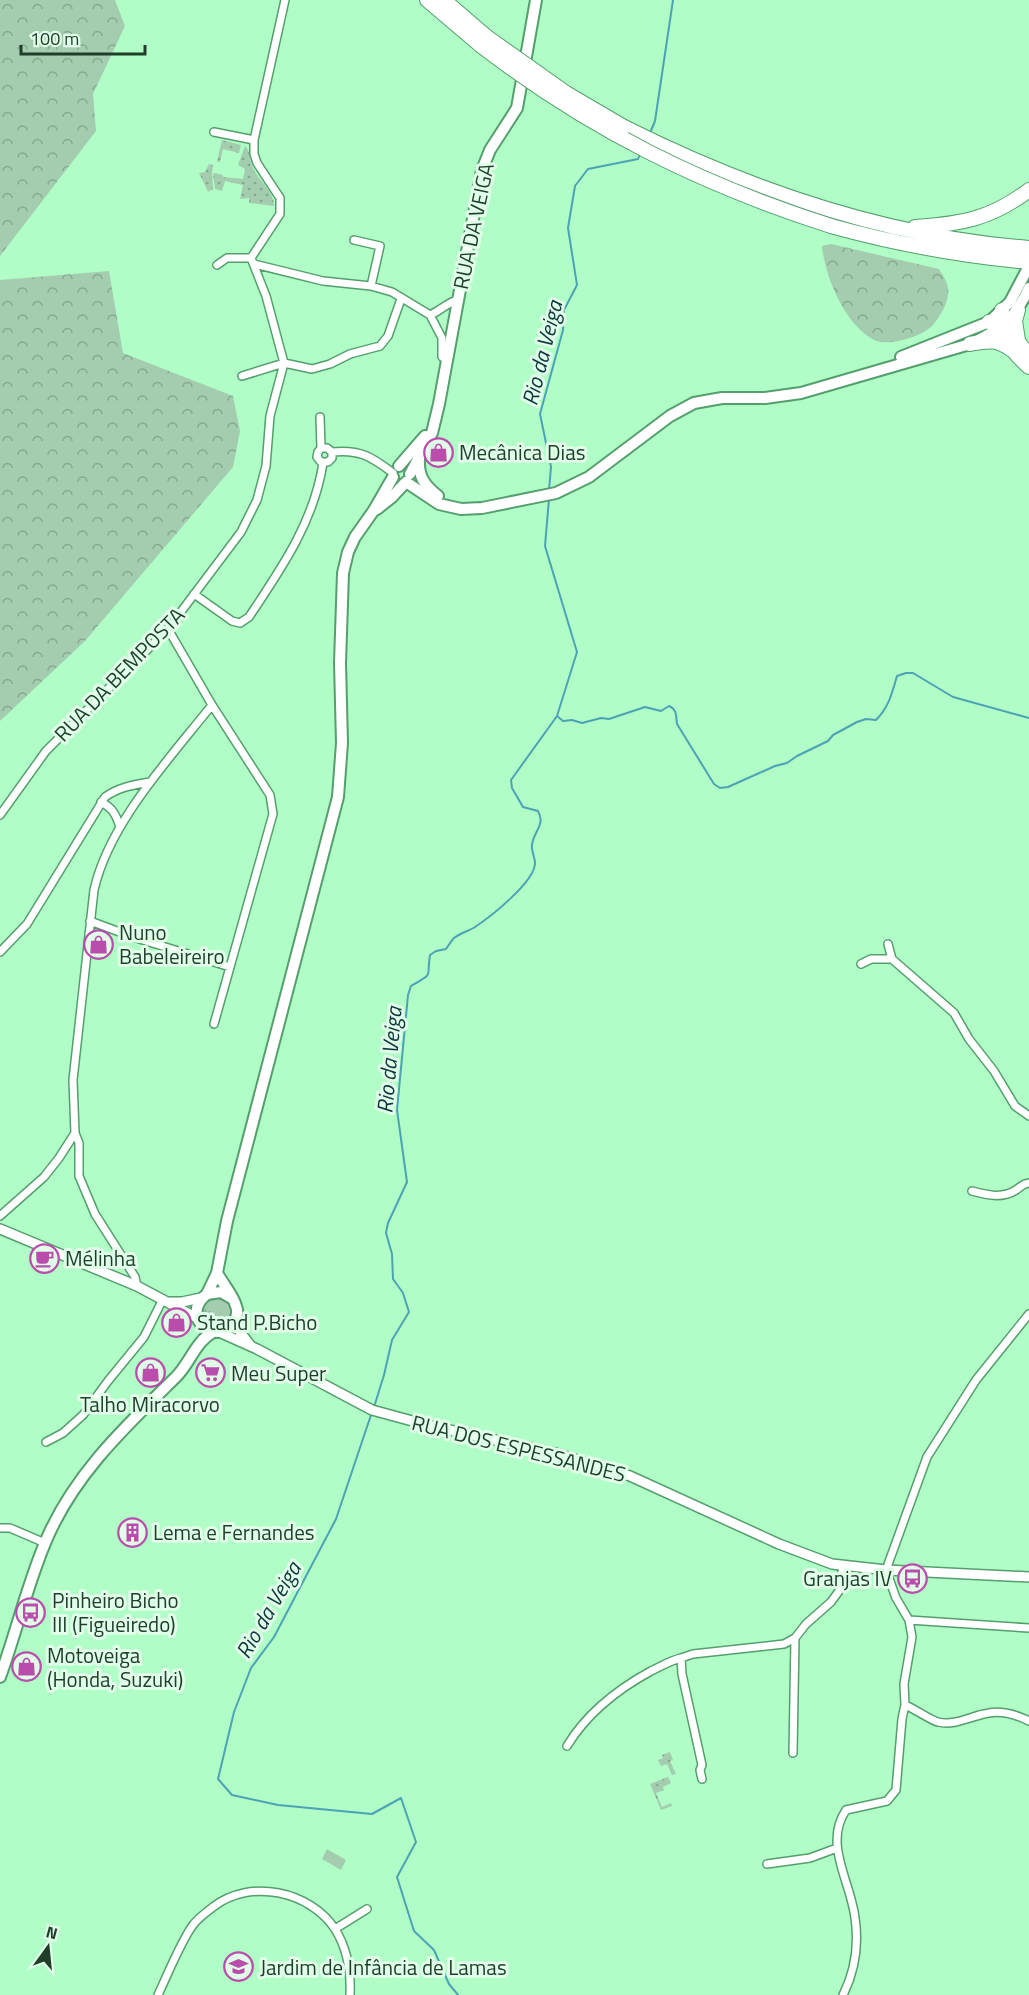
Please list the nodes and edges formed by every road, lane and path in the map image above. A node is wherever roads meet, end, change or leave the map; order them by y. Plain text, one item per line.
1 (285, 0) edge
2 (427, 0) edge
3 (444, 0) edge
4 (536, 0) edge
5 (483, 41) junction
6 (214, 132) dead end
7 (254, 140) junction
8 (1029, 190) edge
9 (833, 219) junction
10 (901, 228) junction
11 (354, 240) dead end
12 (1029, 248) edge
13 (1009, 253) junction
14 (252, 261) junction
15 (1029, 264) edge
16 (217, 265) dead end
17 (371, 286) junction
18 (1029, 288) edge
19 (401, 299) junction
20 (458, 300) junction
21 (1002, 310) joint
22 (1018, 310) junction
23 (430, 315) junction
24 (996, 324) junction
25 (970, 344) junction
26 (1016, 345) junction
27 (1029, 355) edge
28 (447, 360) junction
29 (284, 363) junction
30 (1029, 366) edge
31 (243, 376) dead end
32 (847, 378) junction
33 (320, 417) dead end
34 (434, 424) junction
35 (321, 448) junction
36 (332, 452) junction
37 (419, 459) junction
38 (323, 463) junction
39 (396, 471) junction
40 (408, 479) junction
41 (423, 489) junction
42 (392, 497) junction
43 (374, 510) junction
44 (194, 594) junction
45 (168, 629) junction
46 (212, 705) junction
47 (150, 783) junction
48 (101, 802) junction
49 (0, 815) edge
50 (120, 827) junction
51 (90, 921) junction
52 (888, 944) dead end
53 (0, 952) edge
54 (892, 958) junction
55 (861, 964) dead end
56 (230, 967) junction
57 (214, 1024) dead end
58 (1029, 1116) edge
59 (75, 1133) junction
60 (1029, 1183) edge
61 (972, 1191) dead end
62 (0, 1216) edge
63 (1, 1230) edge
64 (217, 1273) junction
65 (138, 1286) junction
66 (204, 1296) junction
67 (233, 1299) junction
68 (165, 1300) junction
69 (1029, 1314) edge
70 (236, 1318) junction
71 (198, 1319) junction
72 (216, 1332) junction
73 (257, 1349) junction
74 (191, 1358) junction
75 (46, 1442) dead end
76 (0, 1527) edge
77 (45, 1543) junction
78 (843, 1566) junction
79 (886, 1570) junction
80 (1029, 1577) edge
81 (909, 1620) junction
82 (1029, 1628) edge
83 (795, 1638) junction
84 (681, 1658) junction
85 (0, 1677) edge
86 (905, 1705) junction
87 (1029, 1721) edge
88 (567, 1746) dead end
89 (793, 1753) dead end
90 (702, 1779) dead end
91 (837, 1848) junction
92 (767, 1864) dead end
93 (367, 1909) dead end
94 (335, 1929) junction
95 (159, 1995) edge
96 (350, 1995) edge
97 (843, 1995) edge

1 - 7 street
2 - 5 highway
3 - 5 highway
4 - 20 main road, RUA DA VEIGA
5 - 9 highway, bridge
6 - 7 street
7 - 14 street
8 - 10 highway
9 - 10 highway
9 - 13 highway
10 - 13 highway
11 - 17 street
12 - 13 highway
13 - 15 highway
14 - 16 street
14 - 17 street
14 - 29 street, RUA DA BEMPOSTA
15 - 21 main road
17 - 19 street
18 - 22 main road
19 - 23 street
19 - 29 street
20 - 23 street
20 - 28 main road, RUA DA VEIGA
21 - 24 highway
22 - 24 main road
22 - 26 highway
23 - 28 street
24 - 25 main road
24 - 26 highway
24 - 32 main road
25 - 26 highway
25 - 32 main road
26 - 27 highway
26 - 30 highway
28 - 34 main road, RUA DA VEIGA
29 - 31 street
29 - 44 street, RUA DA BEMPOSTA
32 - 41 main road
33 - 35 street
34 - 37 main road, RUA DA VEIGA
34 - 39 main road, RUA DA VEIGA
35 - 36 street
35 - 38 street
36 - 38 street
36 - 39 street
37 - 40 main road, RUA DA VEIGA
37 - 41 main road
38 - 44 street
39 - 40 main road
39 - 40 main road
39 - 43 main road, RUA DA VEIGA
40 - 41 main road
40 - 42 main road, RUA DA VEIGA
41 - 42 main road
42 - 43 main road, RUA DA VEIGA
43 - 64 main road
44 - 45 street, RUA DA BEMPOSTA
45 - 46 street
45 - 49 street, RUA DA BEMPOSTA
46 - 47 street
46 - 56 street
47 - 48 street
47 - 50 street
48 - 50 street
48 - 53 street
50 - 51 street
51 - 56 street
51 - 59 street
52 - 54 street
54 - 55 street
54 - 58 street
56 - 57 street
59 - 62 street
59 - 65 street
60 - 61 street
63 - 65 street
64 - 66 main road
64 - 67 main road
65 - 68 street
66 - 67 main road
66 - 68 street
66 - 71 main road
67 - 70 main road
68 - 71 street
68 - 75 street
69 - 79 street
70 - 72 main road
70 - 73 street
71 - 72 main road
71 - 74 main road
72 - 73 street, RUA DOS ESPESSANDES
72 - 74 main road
73 - 78 street, RUA DOS ESPESSANDES
74 - 77 main road
76 - 77 street
77 - 85 main road
78 - 79 street, RUA DOS ESPESSANDES
78 - 83 street
79 - 80 street, RUA DOS ESPESSANDES
79 - 81 street
81 - 82 street
81 - 86 street
83 - 84 street
83 - 89 street
84 - 88 street
84 - 90 street
86 - 87 street
86 - 91 street
91 - 92 street
91 - 97 street
93 - 94 street
94 - 95 street
94 - 96 street

